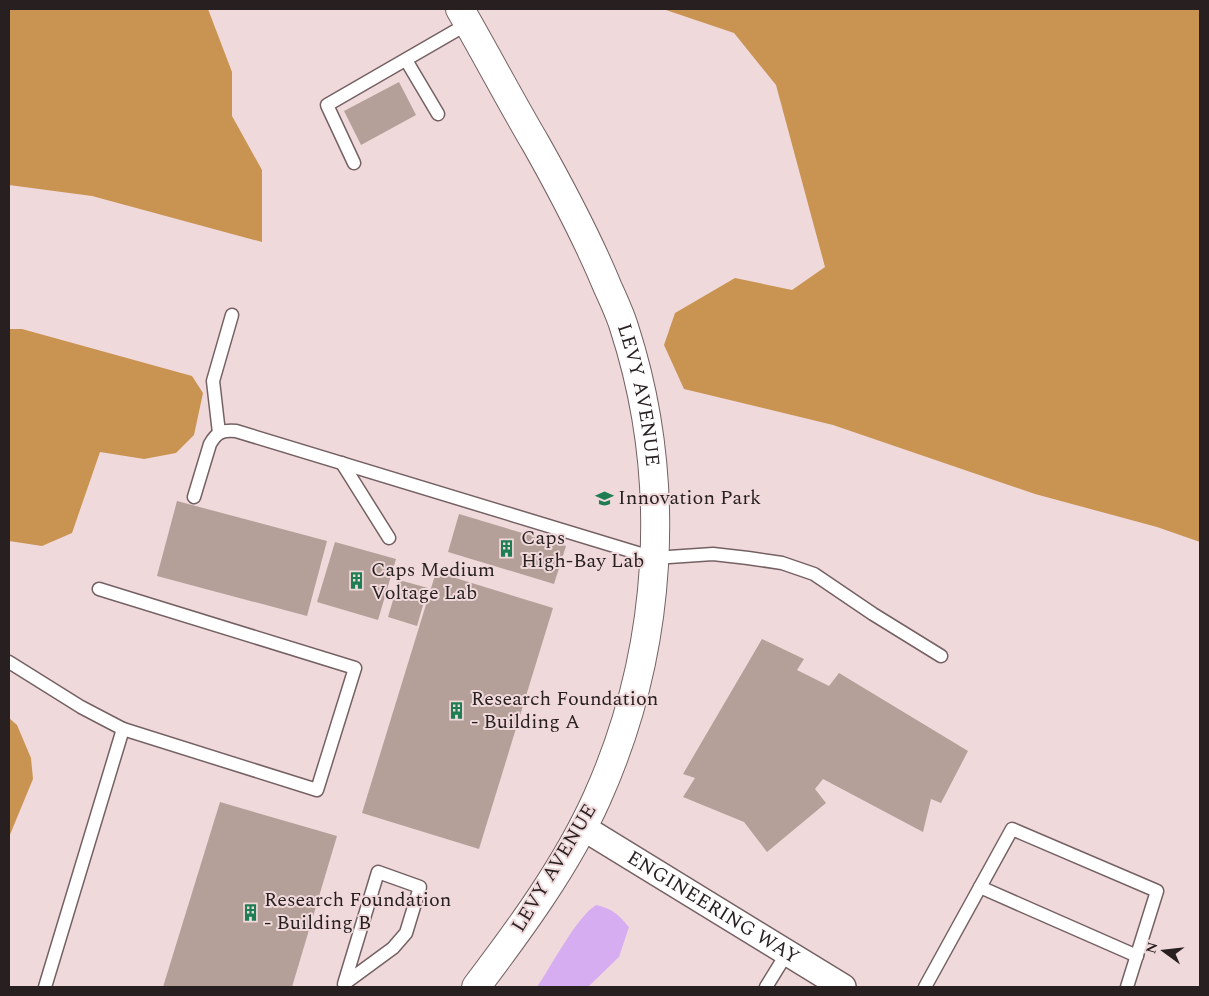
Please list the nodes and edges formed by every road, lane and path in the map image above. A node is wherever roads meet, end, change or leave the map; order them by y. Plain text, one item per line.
1 (464, 16) edge
2 (406, 60) junction
3 (438, 114) dead end
4 (354, 163) dead end
5 (232, 315) dead end
6 (219, 433) junction
7 (342, 463) junction
8 (194, 497) dead end
9 (389, 538) dead end
10 (654, 558) junction
11 (99, 589) dead end
12 (942, 656) dead end
13 (9, 662) edge
14 (123, 730) junction
15 (582, 827) junction
16 (980, 887) junction
17 (787, 953) junction
18 (1137, 956) junction
19 (346, 986) edge
20 (45, 987) edge
21 (476, 987) edge
22 (766, 987) edge
23 (843, 987) edge
24 (925, 987) edge
25 (1127, 987) edge

1 - 2 lane
1 - 10 street, LEVY AVENUE
2 - 3 lane
2 - 4 lane
5 - 6 lane
6 - 7 lane
6 - 8 lane
7 - 9 lane
7 - 10 lane
10 - 12 lane
10 - 15 street, LEVY AVENUE
11 - 14 lane
13 - 14 lane
14 - 20 lane
15 - 17 street, ENGINEERING WAY
15 - 21 street, LEVY AVENUE
16 - 18 lane
16 - 18 lane
16 - 24 lane
17 - 22 lane
17 - 23 street, ENGINEERING WAY
18 - 25 lane
19 - 19 lane

